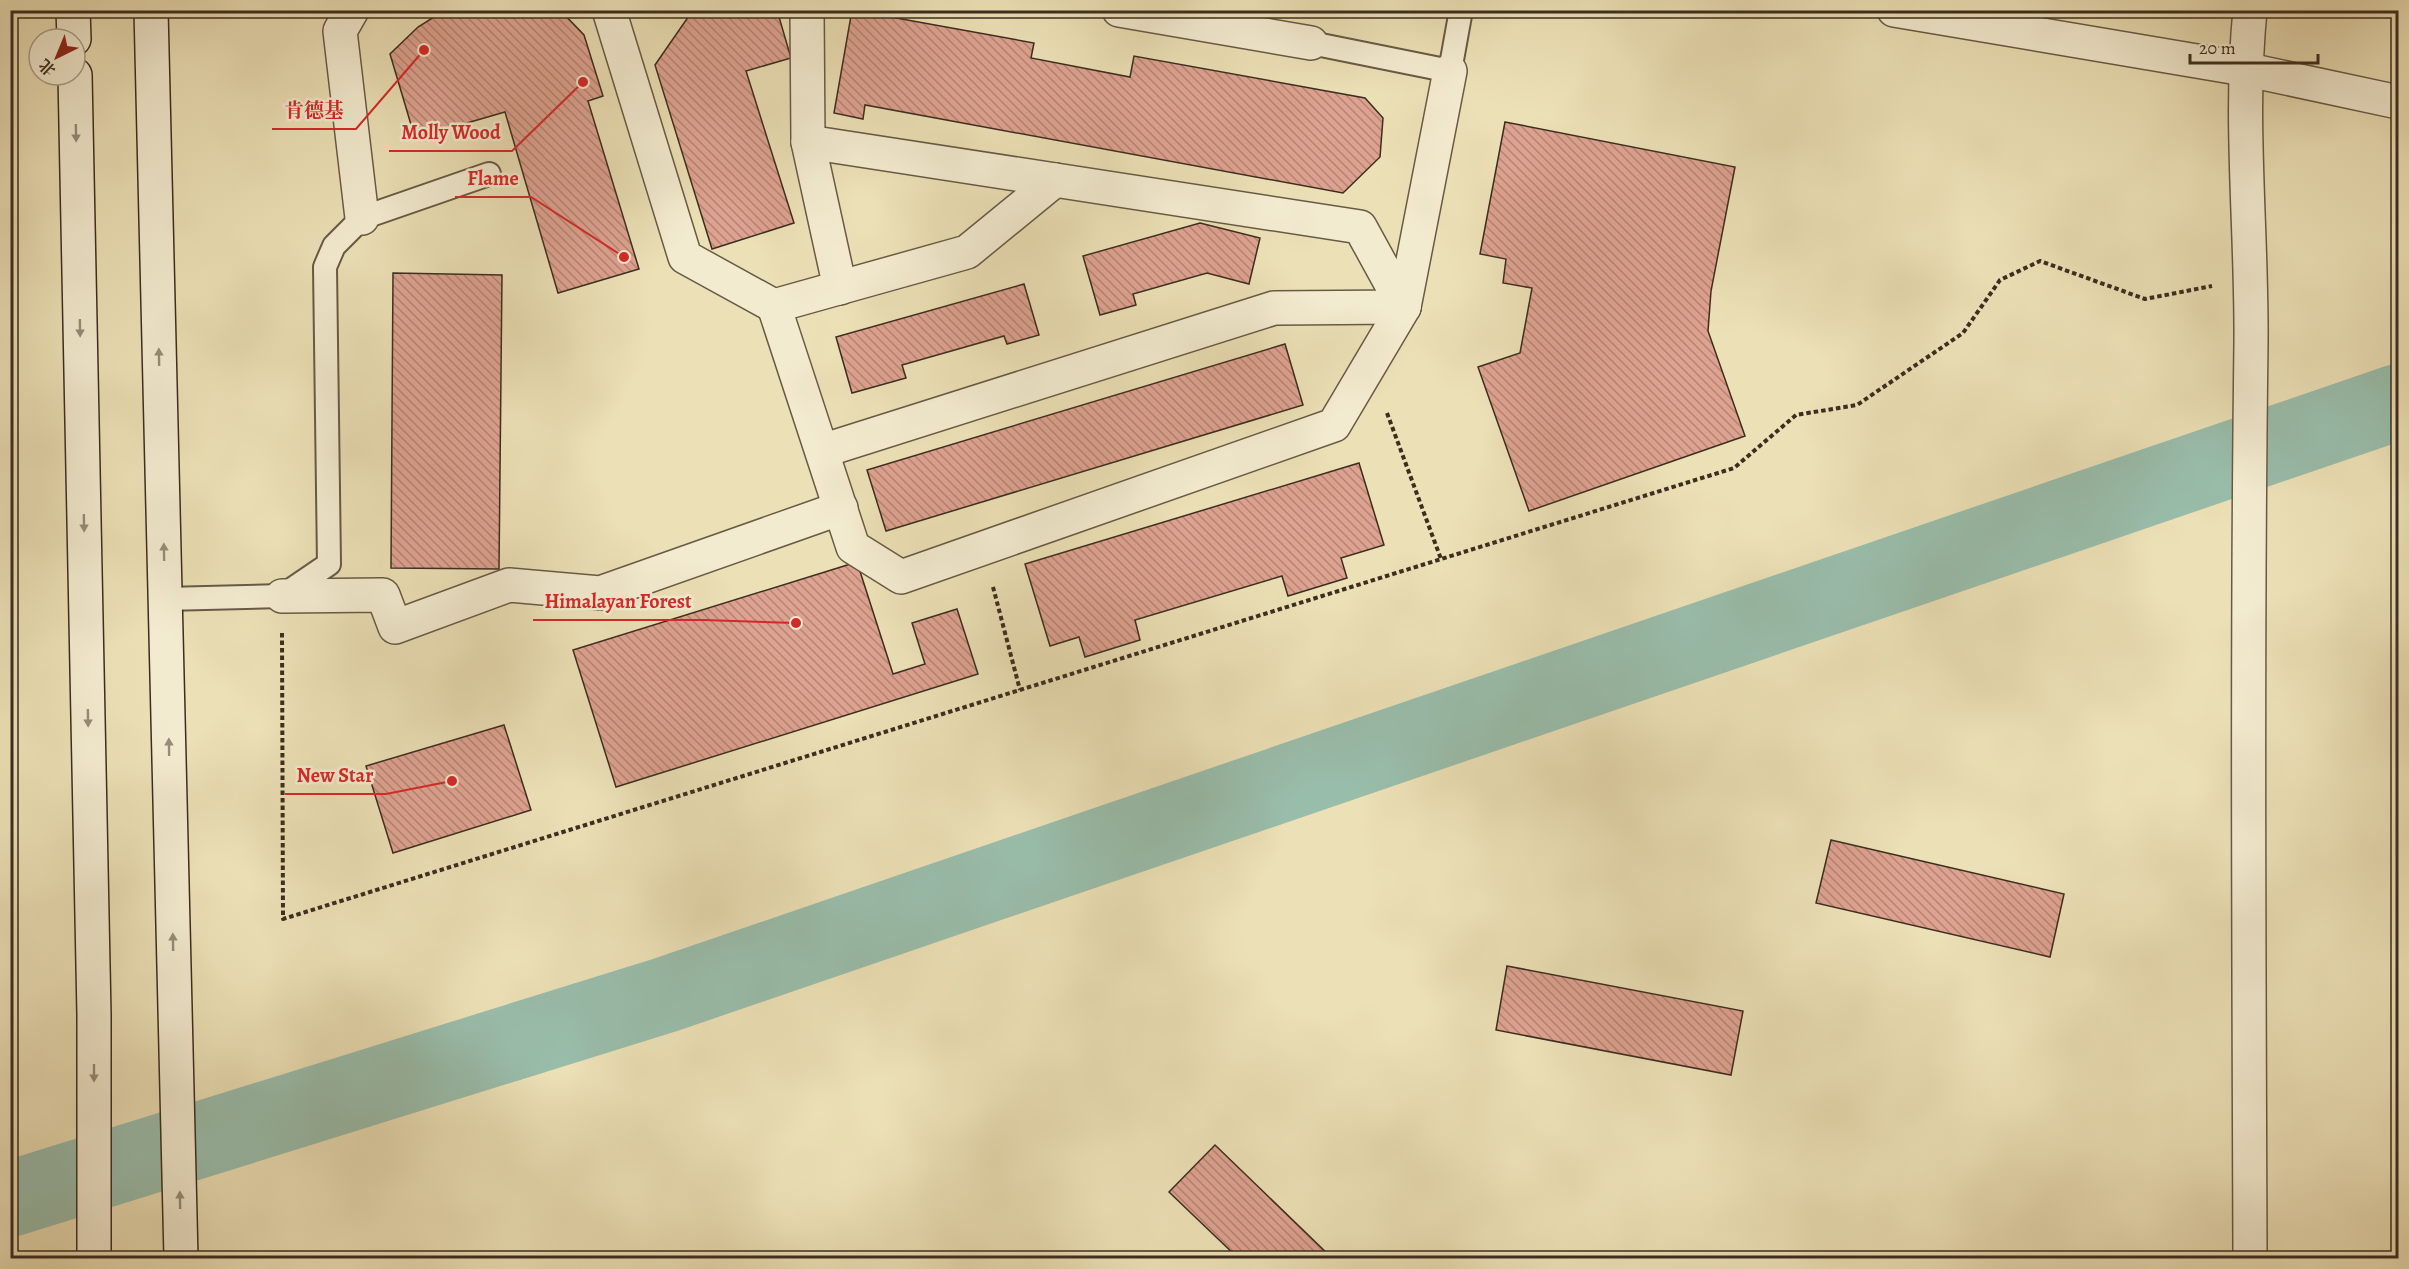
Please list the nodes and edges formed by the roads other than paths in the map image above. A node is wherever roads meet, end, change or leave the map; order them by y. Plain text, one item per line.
1 (73, 10) edge
2 (151, 10) edge
3 (352, 10) edge
4 (609, 10) edge
5 (807, 10) edge
6 (1119, 10) edge
7 (1461, 10) edge
8 (1894, 10) edge
9 (2250, 10) edge
10 (74, 27) edge
11 (1311, 43) joint
12 (2244, 69) junction
13 (1450, 70) junction
14 (75, 87) edge
15 (2398, 102) edge
16 (808, 142) junction
17 (489, 174) dead end
18 (1055, 180) junction
19 (362, 218) junction
20 (840, 288) junction
21 (774, 306) junction
22 (1404, 307) junction
23 (822, 451) junction
24 (841, 508) junction
25 (282, 596) junction
26 (165, 599) junction
27 (94, 1258) edge
28 (181, 1258) edge
29 (2250, 1258) edge

1 - 10 street
26 -> 2 street
3 - 19 street
4 - 21 street
5 - 16 street
6 - 11 street
7 - 13 lane
8 - 12 street
9 - 12 street
11 - 13 lane
12 - 15 street
12 - 29 street
13 - 22 street
14 -> 27 street
16 - 18 street
16 - 20 street
17 - 19 lane
18 - 20 street
18 - 22 street
19 - 25 lane
20 - 21 street
21 - 23 street
22 - 23 street
22 - 24 street
23 - 24 street
24 - 25 street
25 - 26 lane
28 -> 26 street

